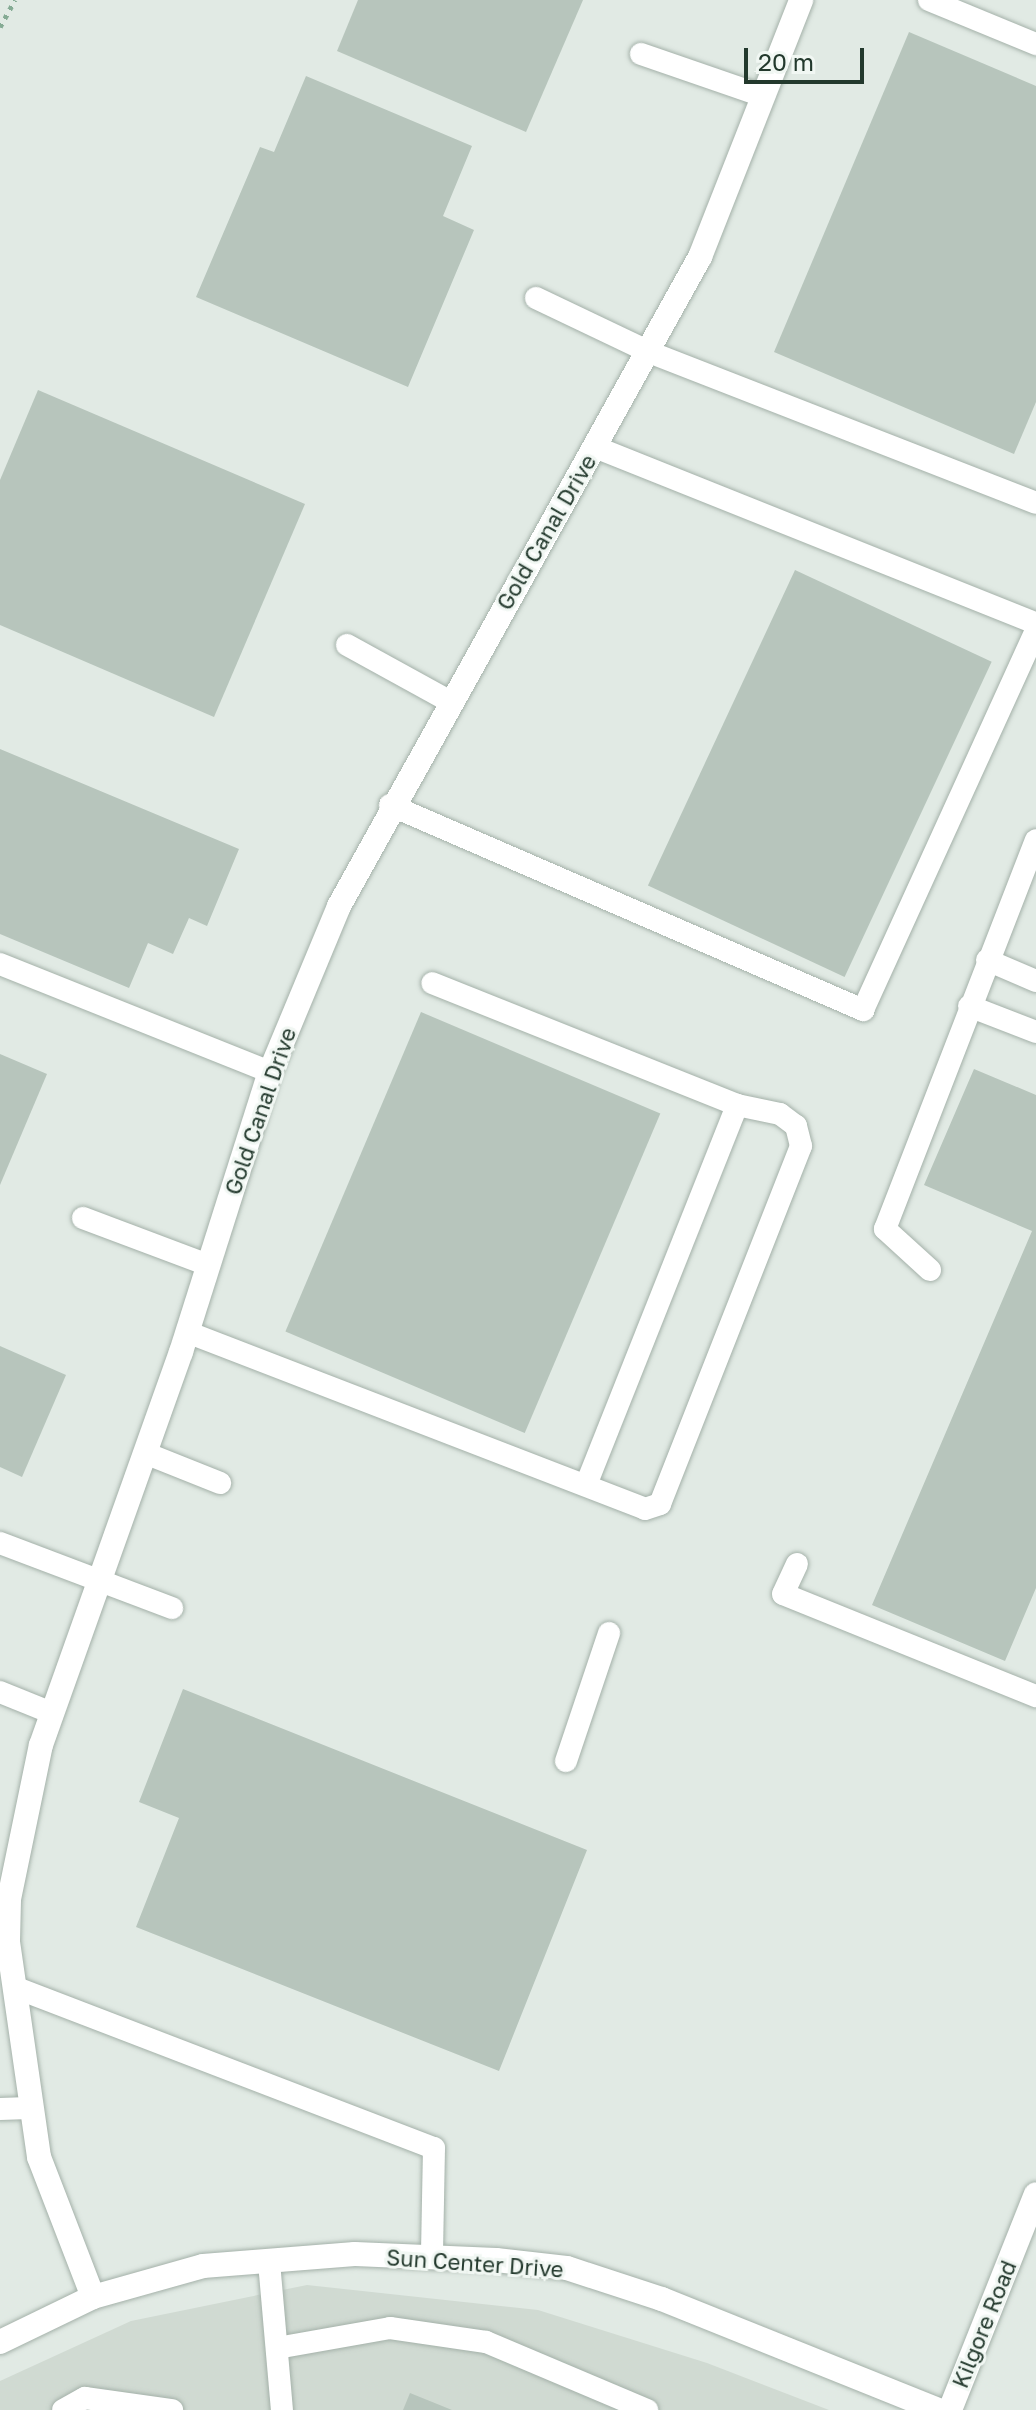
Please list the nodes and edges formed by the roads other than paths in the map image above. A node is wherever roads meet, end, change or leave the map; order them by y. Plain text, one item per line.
1 (801, 0) edge
2 (929, 0) edge
3 (1036, 44) edge
4 (641, 54) dead end
5 (763, 96) junction
6 (536, 298) dead end
7 (649, 352) junction
8 (595, 447) junction
9 (1036, 503) edge
10 (1036, 623) edge
11 (1036, 630) edge
12 (347, 645) dead end
13 (449, 701) junction
14 (390, 805) junction
15 (1036, 840) edge
16 (987, 960) junction
17 (0, 964) edge
18 (1036, 981) edge
19 (432, 983) dead end
20 (969, 1006) junction
21 (1036, 1032) edge
22 (270, 1072) junction
23 (737, 1105) junction
24 (83, 1218) dead end
25 (208, 1265) junction
26 (930, 1270) dead end
27 (187, 1332) junction
28 (145, 1453) junction
29 (220, 1483) dead end
30 (586, 1485) junction
31 (0, 1543) edge
32 (797, 1564) dead end
33 (99, 1580) junction
34 (172, 1608) dead end
35 (609, 1633) dead end
36 (0, 1692) edge
37 (1036, 1696) edge
38 (52, 1713) junction
39 (566, 1761) dead end
40 (14, 1987) junction
41 (29, 2108) junction
42 (0, 2109) edge
43 (1036, 2194) edge
44 (432, 2257) junction
45 (269, 2262) junction
46 (93, 2297) junction
47 (0, 2342) edge
48 (277, 2348) junction
49 (63, 2410) edge
50 (172, 2410) edge
51 (282, 2410) edge
52 (647, 2410) edge
53 (938, 2410) edge
54 (950, 2410) edge

1 - 5 street, Gold Canal Drive
2 - 3 lane
4 - 5 lane
5 - 7 street, Gold Canal Drive
6 - 7 lane
7 - 8 street, Gold Canal Drive
7 - 9 lane
8 - 10 lane
8 - 13 street, Gold Canal Drive
11 - 14 lane
12 - 13 lane
13 - 14 street, Gold Canal Drive
14 - 22 street, Gold Canal Drive
15 - 16 lane
16 - 18 lane
16 - 20 lane
17 - 22 lane
19 - 23 lane
20 - 21 lane
20 - 26 lane
22 - 25 street, Gold Canal Drive
23 - 30 lane
23 - 30 lane
24 - 25 lane
25 - 27 street, Gold Canal Drive
27 - 28 street, Gold Canal Drive
27 - 30 lane
28 - 29 lane
28 - 33 street, Gold Canal Drive
31 - 33 lane
32 - 37 lane
33 - 34 lane
33 - 38 street, Gold Canal Drive
35 - 39 lane
36 - 38 lane
38 - 40 street, Gold Canal Drive
40 - 41 street, Gold Canal Drive
40 - 44 lane
41 - 42 lane
41 - 46 street, Gold Canal Drive
43 - 54 street, Kilgore Road
44 - 45 street, Sun Center Drive
44 - 53 street, Sun Center Drive
45 - 46 street, Sun Center Drive
45 - 48 lane
46 - 47 street, Sun Center Drive
48 - 51 lane
48 - 52 lane
49 - 50 lane

